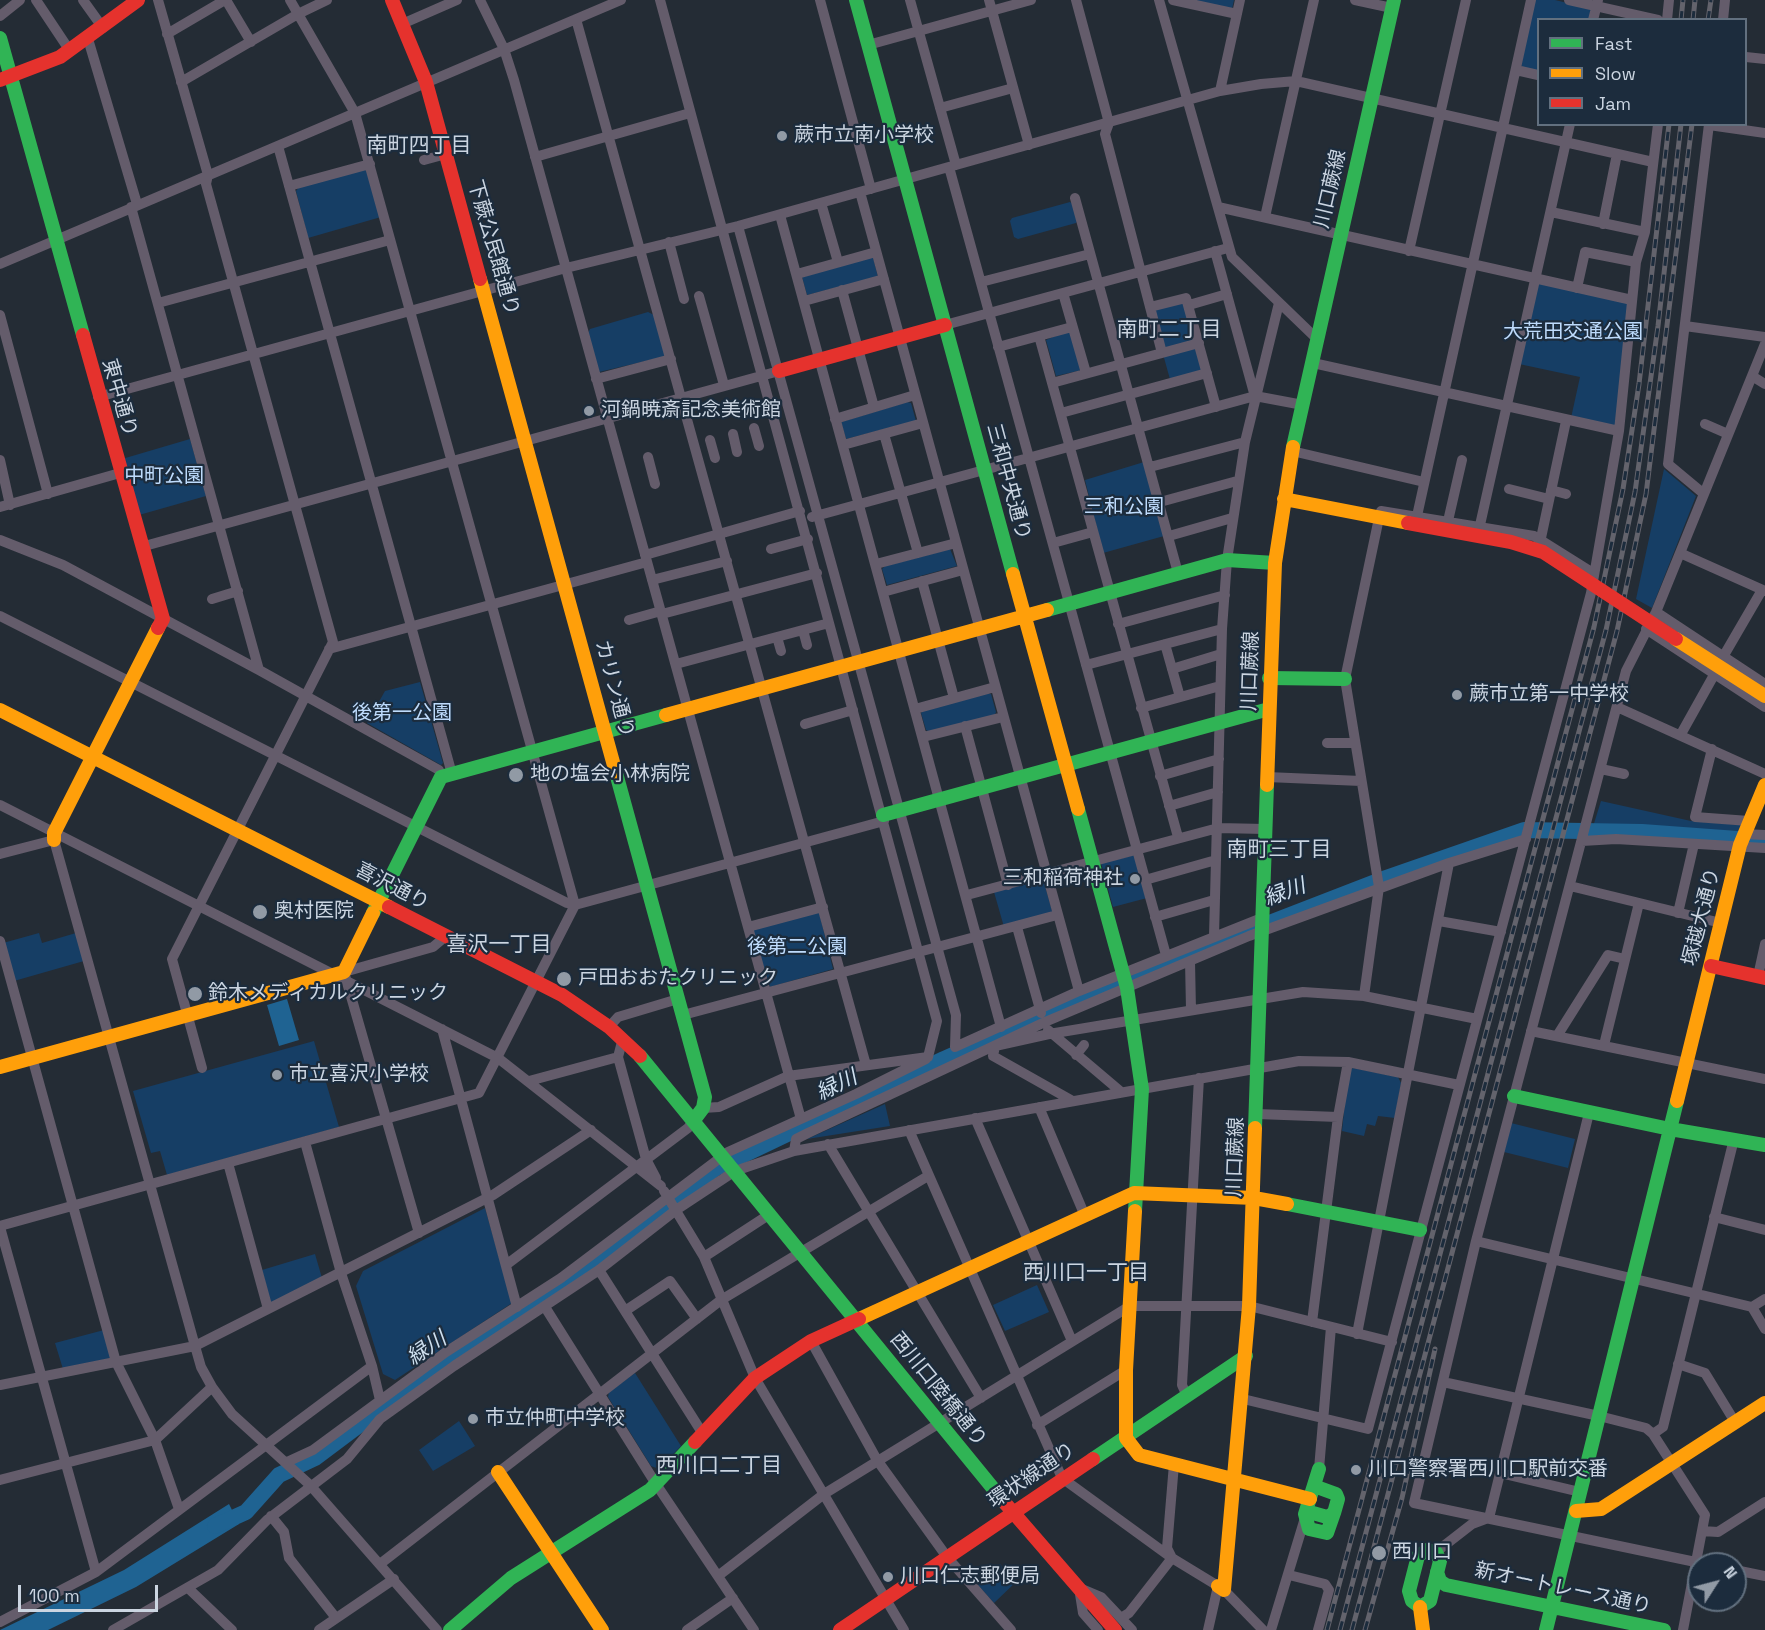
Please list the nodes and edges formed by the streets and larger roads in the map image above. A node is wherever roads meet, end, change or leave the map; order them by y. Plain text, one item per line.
1 (20, 0) edge
2 (36, 0) edge
3 (83, 0) edge
4 (138, 0) edge
5 (158, 0) edge
6 (226, 0) edge
7 (290, 0) edge
8 (327, 0) edge
9 (392, 0) edge
10 (457, 0) edge
11 (480, 0) edge
12 (589, 0) edge
13 (621, 0) edge
14 (660, 0) edge
15 (820, 0) edge
16 (856, 0) edge
17 (910, 0) edge
18 (1031, 0) edge
19 (1076, 0) edge
20 (1159, 0) edge
21 (1173, 0) edge
22 (1240, 0) edge
23 (1314, 0) edge
24 (1355, 0) edge
25 (1466, 0) edge
26 (1531, 0) edge
27 (1569, 0) edge
28 (1669, 0) edge
29 (1725, 0) edge
30 (1597, 3) edge
31 (1393, 4) edge
32 (991, 5) edge
33 (594, 11) junction
34 (298, 14) junction
35 (1237, 14) junction
36 (0, 16) edge
37 (1593, 18) edge
38 (1651, 18) edge
39 (1667, 18) edge
40 (1723, 18) edge
41 (576, 19) junction
42 (402, 24) junction
43 (103, 28) junction
44 (919, 31) junction
45 (167, 34) junction
46 (0, 38) edge
47 (88, 39) junction
48 (251, 42) junction
49 (868, 45) junction
50 (504, 49) junction
51 (70, 51) junction
52 (1747, 57) edge
53 (1765, 59) edge
54 (1516, 70) junction
55 (1537, 75) edge
56 (5, 79) edge
57 (1296, 81) junction
58 (181, 82) junction
59 (426, 82) junction
60 (1013, 88) junction
61 (1220, 91) junction
62 (1372, 99) junction
63 (1189, 101) junction
64 (940, 108) junction
65 (355, 113) junction
66 (690, 113) junction
67 (1440, 114) junction
68 (1109, 123) junction
69 (1570, 126) edge
70 (1658, 126) edge
71 (1709, 126) edge
72 (1716, 126) edge
73 (1503, 128) junction
74 (1765, 133) edge
75 (609, 135) junction
76 (1566, 143) junction
77 (1029, 145) junction
78 (278, 146) junction
79 (446, 154) junction
80 (1617, 154) junction
81 (535, 157) junction
82 (424, 160) dead end
83 (1653, 162) junction
84 (370, 164) junction
85 (952, 166) junction
86 (208, 175) junction
87 (905, 179) junction
88 (289, 186) junction
89 (866, 190) junction
90 (1075, 198) dead end
91 (821, 203) junction
92 (134, 205) junction
93 (1218, 207) junction
94 (1551, 212) junction
95 (780, 215) junction
96 (1265, 217) junction
97 (1603, 224) junction
98 (738, 226) junction
99 (723, 230) junction
100 (1645, 232) junction
101 (1341, 235) junction
102 (55, 240) junction
103 (390, 240) junction
104 (669, 242) junction
105 (640, 248) junction
106 (1228, 248) junction
107 (1215, 251) junction
108 (1409, 251) junction
109 (876, 252) junction
110 (1090, 254) junction
111 (310, 261) junction
112 (838, 262) junction
113 (1636, 262) junction
114 (0, 264) edge
115 (1472, 264) junction
116 (566, 268) junction
117 (1142, 271) junction
118 (796, 274) junction
119 (1535, 278) junction
120 (884, 279) junction
121 (981, 282) junction
122 (233, 283) junction
123 (1099, 283) junction
124 (1576, 288) junction
125 (484, 290) junction
126 (842, 290) junction
127 (1063, 293) junction
128 (1227, 294) junction
129 (699, 296) dead end
130 (684, 299) dead end
131 (1632, 300) junction
132 (804, 301) junction
133 (158, 303) junction
134 (1279, 303) junction
135 (1189, 305) junction
136 (1149, 308) junction
137 (410, 312) junction
138 (989, 313) junction
139 (0, 315) edge
140 (945, 325) junction
141 (1684, 326) junction
142 (1072, 327) junction
143 (330, 334) junction
144 (1039, 336) junction
145 (1765, 337) edge
146 (900, 338) junction
147 (1317, 339) junction
148 (1199, 343) junction
149 (1765, 344) edge
150 (998, 347) junction
151 (859, 349) junction
152 (5, 352) edge
153 (1162, 353) junction
154 (253, 355) junction
155 (671, 358) junction
156 (819, 360) junction
157 (1313, 363) junction
158 (1121, 364) junction
159 (779, 371) junction
160 (1086, 373) junction
161 (1207, 373) junction
162 (178, 375) junction
163 (763, 375) junction
164 (1752, 376) junction
165 (596, 378) junction
166 (1052, 383) junction
167 (1765, 384) edge
168 (724, 385) junction
169 (1443, 392) junction
170 (1130, 394) junction
171 (915, 395) junction
172 (1255, 396) junction
173 (682, 397) junction
174 (98, 398) junction
175 (1303, 405) junction
176 (874, 407) junction
177 (1216, 407) junction
178 (1506, 407) junction
179 (1061, 413) junction
180 (607, 417) junction
181 (836, 419) junction
182 (1566, 421) junction
183 (923, 423) junction
184 (1705, 424) dead end
185 (754, 428) dead end
186 (1140, 429) junction
187 (1619, 431) junction
188 (733, 434) dead end
189 (884, 434) junction
190 (1728, 434) junction
191 (526, 440) junction
192 (710, 440) dead end
193 (1245, 442) junction
194 (843, 445) junction
195 (759, 446) dead end
196 (1070, 447) junction
197 (1292, 451) junction
198 (737, 452) dead end
199 (648, 457) dead end
200 (715, 458) dead end
201 (1028, 459) junction
202 (0, 460) edge
203 (452, 460) junction
204 (1462, 460) dead end
205 (1150, 467) junction
206 (985, 471) junction
207 (120, 474) junction
208 (1237, 481) junction
209 (939, 482) junction
210 (1424, 482) junction
211 (370, 484) junction
212 (655, 484) dead end
213 (1509, 489) dead end
214 (900, 493) junction
215 (48, 494) junction
216 (1566, 494) dead end
217 (1704, 494) junction
218 (1550, 495) junction
219 (1284, 499) junction
220 (1160, 502) junction
221 (295, 504) junction
222 (859, 504) junction
223 (5, 506) edge
224 (1357, 512) junction
225 (802, 515) junction
226 (818, 515) junction
227 (1232, 518) junction
228 (1379, 518) junction
229 (1412, 520) junction
230 (1448, 521) junction
231 (1480, 525) junction
232 (220, 526) junction
233 (1092, 532) junction
234 (720, 534) junction
235 (1169, 536) junction
236 (1541, 538) junction
237 (808, 539) junction
238 (0, 540) edge
239 (956, 543) junction
240 (1053, 543) junction
241 (141, 547) junction
242 (771, 549) dead end
243 (918, 553) junction
244 (1680, 553) junction
245 (646, 558) junction
246 (1227, 560) junction
247 (727, 561) junction
248 (1275, 563) junction
249 (876, 564) junction
250 (963, 570) junction
251 (817, 573) junction
252 (1178, 573) junction
253 (1593, 573) junction
254 (652, 580) junction
255 (922, 581) junction
256 (566, 584) junction
257 (238, 591) junction
258 (1109, 591) junction
259 (1764, 591) edge
260 (883, 592) junction
261 (736, 595) junction
262 (1225, 595) junction
263 (212, 599) dead end
264 (1069, 603) junction
265 (492, 604) junction
266 (661, 612) junction
267 (1656, 612) junction
268 (1024, 615) junction
269 (0, 616) edge
270 (162, 619) junction
271 (629, 620) dead end
272 (829, 623) junction
273 (1118, 624) junction
274 (410, 628) junction
275 (979, 628) junction
276 (1222, 628) junction
277 (1647, 629) junction
278 (803, 630) junction
279 (777, 637) junction
280 (938, 639) junction
281 (750, 644) junction
282 (1165, 644) junction
283 (807, 645) dead end
284 (329, 649) junction
285 (898, 650) junction
286 (782, 651) dead end
287 (1126, 654) junction
288 (1221, 654) junction
289 (1723, 657) junction
290 (858, 660) junction
291 (676, 664) junction
292 (841, 665) junction
293 (1086, 665) junction
294 (1172, 669) junction
295 (259, 670) junction
296 (1714, 675) junction
297 (1269, 678) junction
298 (1346, 679) junction
299 (132, 682) junction
300 (1765, 684) edge
301 (1220, 686) junction
302 (762, 687) junction
303 (995, 687) junction
304 (305, 696) junction
305 (1765, 696) edge
306 (1180, 697) junction
307 (954, 698) junction
308 (1617, 707) junction
309 (1765, 707) edge
310 (686, 708) junction
311 (1141, 708) junction
312 (915, 709) junction
313 (1269, 709) junction
314 (0, 710) edge
315 (853, 710) junction
316 (1003, 717) junction
317 (1220, 722) junction
318 (805, 724) dead end
319 (965, 726) junction
320 (606, 731) junction
321 (1681, 734) junction
322 (923, 737) junction
323 (1150, 741) junction
324 (1326, 743) dead end
325 (1355, 743) junction
326 (1712, 749) junction
327 (531, 751) junction
328 (1110, 752) junction
329 (276, 755) junction
330 (94, 757) junction
331 (1219, 759) junction
332 (1065, 764) junction
333 (1601, 769) junction
334 (1624, 774) dead end
335 (1765, 774) edge
336 (447, 776) junction
337 (1160, 776) junction
338 (1020, 777) junction
339 (1267, 777) junction
340 (1361, 781) junction
341 (1765, 785) edge
342 (981, 788) junction
343 (1218, 792) junction
344 (941, 799) junction
345 (0, 805) edge
346 (1169, 806) junction
347 (899, 811) junction
348 (883, 818) junction
349 (418, 828) junction
350 (1218, 828) junction
351 (1265, 829) junction
352 (237, 830) junction
353 (1765, 835) edge
354 (54, 836) junction
355 (1743, 836) junction
356 (1178, 837) junction
357 (1526, 839) junction
358 (1582, 841) junction
359 (805, 842) junction
360 (1694, 843) junction
361 (1765, 848) edge
362 (1137, 849) junction
363 (0, 854) edge
364 (1216, 860) junction
365 (1092, 861) junction
366 (730, 863) junction
367 (1449, 863) junction
368 (1046, 874) junction
369 (1145, 880) junction
370 (1008, 885) junction
371 (648, 886) junction
372 (1570, 886) junction
373 (1379, 887) junction
374 (967, 895) junction
375 (1214, 900) junction
376 (379, 902) junction
377 (1638, 903) junction
378 (575, 905) junction
379 (199, 906) junction
380 (823, 907) junction
381 (1678, 913) junction
382 (1057, 915) junction
383 (1155, 917) junction
384 (1439, 921) junction
385 (1721, 923) junction
386 (1262, 926) junction
387 (748, 927) junction
388 (1017, 927) junction
389 (1501, 932) junction
390 (446, 936) junction
391 (1214, 936) junction
392 (978, 937) junction
393 (0, 941) edge
394 (1765, 944) edge
395 (937, 948) junction
396 (918, 951) junction
397 (1166, 955) junction
398 (1625, 959) junction
399 (1190, 961) junction
400 (1711, 966) junction
401 (841, 971) junction
402 (342, 976) junction
403 (1762, 977) edge
404 (1124, 980) junction
405 (536, 982) junction
406 (1079, 991) junction
407 (765, 992) junction
408 (1364, 996) junction
409 (1260, 997) junction
410 (678, 999) junction
411 (1422, 1008) junction
412 (1040, 1009) junction
413 (1191, 1010) junction
414 (187, 1015) junction
415 (683, 1015) junction
416 (1477, 1019) junction
417 (1132, 1020) junction
418 (1045, 1022) junction
419 (609, 1027) junction
420 (1001, 1027) junction
421 (442, 1029) junction
422 (1531, 1031) junction
423 (1049, 1034) junction
424 (1557, 1036) junction
425 (108, 1037) junction
426 (623, 1038) junction
427 (1084, 1045) dead end
428 (1604, 1045) junction
429 (995, 1046) junction
430 (1076, 1055) junction
431 (618, 1057) junction
432 (928, 1057) junction
433 (32, 1058) junction
434 (498, 1058) junction
435 (1687, 1061) junction
436 (1348, 1062) junction
437 (866, 1065) junction
438 (0, 1067) edge
439 (1258, 1067) junction
440 (202, 1068) dead end
441 (1409, 1074) junction
442 (788, 1076) junction
443 (1199, 1078) junction
444 (1765, 1079) edge
445 (530, 1081) junction
446 (1459, 1085) junction
447 (1142, 1089) junction
448 (1120, 1091) junction
449 (1514, 1096) junction
450 (460, 1099) junction
451 (1071, 1100) junction
452 (1038, 1107) junction
453 (703, 1108) junction
454 (1589, 1113) junction
455 (1257, 1114) junction
456 (1338, 1117) junction
457 (975, 1118) junction
458 (801, 1119) junction
459 (694, 1120) junction
460 (387, 1121) junction
461 (1670, 1129) junction
462 (591, 1130) junction
463 (909, 1130) junction
464 (1734, 1139) junction
465 (305, 1142) junction
466 (828, 1144) junction
467 (1765, 1145) edge
468 (794, 1151) junction
469 (723, 1156) junction
470 (646, 1159) junction
471 (228, 1163) junction
472 (636, 1166) junction
473 (734, 1170) junction
474 (928, 1176) junction
475 (150, 1184) junction
476 (661, 1186) junction
477 (1134, 1194) junction
478 (668, 1196) junction
479 (1193, 1196) junction
480 (488, 1198) junction
481 (1254, 1198) junction
482 (74, 1206) junction
483 (676, 1209) junction
484 (1326, 1211) junction
485 (867, 1213) junction
486 (770, 1214) junction
487 (1085, 1216) junction
488 (1714, 1217) junction
489 (1380, 1222) junction
490 (0, 1227) edge
491 (1420, 1230) junction
492 (1765, 1230) edge
493 (419, 1233) junction
494 (1476, 1241) junction
495 (1028, 1242) junction
496 (801, 1252) junction
497 (704, 1257) junction
498 (1552, 1259) junction
499 (506, 1265) junction
500 (968, 1269) junction
501 (599, 1270) junction
502 (340, 1273) junction
503 (1633, 1278) junction
504 (916, 1293) junction
505 (1696, 1293) junction
506 (1765, 1299) edge
507 (721, 1300) junction
508 (517, 1306) junction
509 (1130, 1306) junction
510 (1249, 1306) junction
511 (545, 1307) junction
512 (1187, 1307) junction
513 (1752, 1307) junction
514 (268, 1309) junction
515 (625, 1311) junction
516 (697, 1319) junction
517 (856, 1320) junction
518 (1312, 1322) junction
519 (1331, 1327) junction
520 (1765, 1329) edge
521 (1357, 1334) junction
522 (811, 1341) junction
523 (1071, 1341) junction
524 (1392, 1342) junction
525 (195, 1346) junction
526 (652, 1354) junction
527 (1246, 1356) junction
528 (116, 1362) junction
529 (1678, 1364) junction
530 (372, 1366) junction
531 (1126, 1370) junction
532 (1016, 1376) junction
533 (40, 1377) junction
534 (755, 1378) junction
535 (1443, 1382) junction
536 (0, 1385) edge
537 (212, 1387) junction
538 (600, 1394) junction
539 (1187, 1396) junction
540 (981, 1398) junction
541 (1243, 1399) junction
542 (380, 1400) junction
543 (1518, 1400) junction
544 (1765, 1403) edge
545 (1599, 1416) junction
546 (1324, 1419) junction
547 (1735, 1422) junction
548 (940, 1423) junction
549 (1036, 1425) junction
550 (703, 1434) junction
551 (1653, 1434) junction
552 (1126, 1438) junction
553 (155, 1440) junction
554 (267, 1444) junction
555 (877, 1460) junction
556 (287, 1462) junction
557 (65, 1464) junction
558 (1174, 1464) junction
559 (1672, 1464) junction
560 (1319, 1469) joint
561 (498, 1472) junction
562 (1500, 1473) junction
563 (1062, 1479) junction
564 (0, 1480) edge
565 (1235, 1480) junction
566 (310, 1484) junction
567 (656, 1484) junction
568 (1581, 1492) junction
569 (824, 1494) junction
570 (1309, 1502) junction
571 (1765, 1502) edge
572 (179, 1509) junction
573 (1576, 1511) junction
574 (1013, 1513) junction
575 (272, 1516) junction
576 (1489, 1518) junction
577 (1702, 1531) junction
578 (1570, 1537) junction
579 (550, 1552) junction
580 (1436, 1552) junction
581 (1701, 1552) edge
582 (947, 1557) junction
583 (1172, 1558) junction
584 (1687, 1560) edge
585 (381, 1564) junction
586 (96, 1572) junction
587 (1437, 1572) junction
588 (1747, 1572) edge
589 (1289, 1575) junction
590 (718, 1576) junction
591 (1765, 1576) edge
592 (394, 1579) junction
593 (1450, 1586) junction
594 (188, 1588) junction
595 (1079, 1588) junction
596 (1221, 1588) junction
597 (1433, 1592) junction
598 (733, 1598) junction
599 (886, 1598) junction
600 (1420, 1607) junction
601 (1552, 1607) junction
602 (1688, 1612) edge
603 (336, 1618) junction
604 (0, 1622) edge
605 (1118, 1624) edge
606 (227, 1629) edge
607 (113, 1630) edge
608 (319, 1630) edge
609 (437, 1630) edge
610 (450, 1630) edge
611 (602, 1630) edge
612 (687, 1630) edge
613 (754, 1630) edge
614 (840, 1630) edge
615 (904, 1630) edge
616 (1011, 1630) edge
617 (1098, 1630) edge
618 (1132, 1630) edge
619 (1208, 1630) edge
620 (1263, 1630) edge
621 (1271, 1630) edge
622 (1318, 1630) edge
623 (1423, 1630) edge
624 (1546, 1630) edge
625 (1665, 1630) edge
626 (1683, 1630) edge

1 - 36 street
2 - 51 street
3 - 43 street
4 - 43 street
5 - 45 street
6 - 45 street
6 - 48 street
7 - 34 street
8 - 34 street
9 - 42 street, 下蕨公民館通り
10 - 42 street
11 - 50 street
12 - 33 street
13 - 33 street
14 - 66 street
15 - 89 street
16 - 49 street, 三和中央通り
17 - 44 street
18 - 32 street
19 - 68 street
20 - 63 street
21 - 35 street
22 - 35 street
23 - 57 street
24 - 31 street
25 - 67 street
26 - 54 street
27 - 30 street
28 - 39 street
29 - 40 street
30 - 37 street
30 - 38 street
31 - 62 street, 川口蕨線
32 - 44 street
32 - 60 street
33 - 41 street
34 - 48 street
34 - 65 street
35 - 61 street
41 - 50 street
41 - 75 street
42 - 59 street, 下蕨公民館通り
43 - 47 street
44 - 49 street
44 - 64 street
45 - 58 street
46 - 56 street, 東中通り
47 - 51 street
47 - 92 street
48 - 58 street
49 - 87 street, 三和中央通り
50 - 59 street
50 - 81 street
51 - 56 street
52 - 53 street
54 - 55 street
54 - 73 street
56 - 102 street, 東中通り
57 - 61 street
57 - 62 street
57 - 96 street
58 - 86 street
59 - 65 street
59 - 79 street, 下蕨公民館通り
60 - 64 street
60 - 77 street
61 - 63 street
62 - 67 street
62 - 101 street, 川口蕨線
63 - 68 street
63 - 93 street
64 - 85 street
65 - 78 street
65 - 84 street
66 - 75 street
66 - 99 street
67 - 73 street
67 - 108 street
68 - 77 street
68 - 117 street
69 - 76 street
70 - 83 street
71 - 141 street
72 - 74 street
73 - 76 street
73 - 115 street
75 - 81 street
75 - 105 street
76 - 80 street
76 - 94 street
77 - 85 street
78 - 86 street
78 - 88 street
79 - 82 street
79 - 125 street, 下蕨公民館通り
80 - 83 street
80 - 97 street
81 - 116 street
83 - 100 street
84 - 88 street
84 - 103 street
85 - 87 street
85 - 121 street
86 - 92 street
86 - 122 street
87 - 89 street
87 - 140 street, 三和中央通り
88 - 111 street
89 - 91 street
89 - 109 street
90 - 110 street
91 - 95 street
91 - 112 street
92 - 102 street
92 - 133 street
93 - 96 street
93 - 106 street
94 - 97 street
94 - 119 street
95 - 98 street
95 - 118 street
96 - 101 street
97 - 100 street
98 - 99 street
98 - 159 street
99 - 104 street
99 - 163 street
100 - 113 street
101 - 108 street
101 - 147 street, 川口蕨線
102 - 114 street
102 - 174 street, 東中通り
103 - 111 street
103 - 137 street
104 - 105 street
104 - 130 street
105 - 116 street
105 - 155 street
106 - 107 street
106 - 134 street
107 - 117 street
107 - 128 street
108 - 115 street
109 - 112 street
109 - 120 street
110 - 121 street
110 - 123 street
111 - 122 street
111 - 143 street
112 - 118 street
113 - 124 street
113 - 131 street
115 - 119 street
115 - 169 street
116 - 125 street
116 - 165 street
117 - 123 street
117 - 136 street
118 - 132 street
119 - 124 street
119 - 178 street
120 - 126 street
120 - 146 street
121 - 138 street
122 - 133 street
122 - 154 street
123 - 127 street
123 - 158 street
124 - 131 street
125 - 137 street
125 - 191 street, 下蕨公民館通り
126 - 132 street
126 - 151 street
127 - 138 street
127 - 142 street
128 - 135 street
128 - 172 street
129 - 168 street
131 - 187 street
132 - 156 street
133 - 162 street
134 - 147 street
134 - 172 street
135 - 136 street
135 - 148 street
136 - 153 street
137 - 143 street
137 - 203 street
138 - 140 street
138 - 150 street
139 - 152 street
140 - 146 street
140 - 206 street, 三和中央通り
141 - 145 street
141 - 217 street
142 - 144 street
142 - 160 street
143 - 154 street
143 - 211 street
144 - 150 street
144 - 166 street
146 - 151 street
146 - 171 street
147 - 157 street, 川口蕨線
148 - 153 street
148 - 161 street
149 - 164 street
150 - 201 street
151 - 156 street
151 - 176 street
152 - 215 street
153 - 158 street
154 - 162 street
154 - 221 street
155 - 165 street
155 - 173 street
156 - 159 street
156 - 181 street
157 - 169 street
157 - 175 street, 川口蕨線
158 - 160 street
158 - 170 street
159 - 163 street
159 - 226 street
160 - 166 street
161 - 170 street
161 - 177 street
162 - 174 street
162 - 232 street
163 - 168 street
163 - 225 street
164 - 167 street
164 - 190 street
165 - 180 street
166 - 179 street
168 - 173 street
169 - 178 street
169 - 210 street
170 - 179 street
170 - 186 street
171 - 176 street
171 - 183 street
172 - 175 street
172 - 177 street
172 - 193 street
173 - 180 street
173 - 234 street
174 - 207 street, 東中通り
175 - 197 street, 川口蕨線
176 - 181 street
177 - 186 street
178 - 182 street
178 - 231 street
179 - 196 street
180 - 191 street
180 - 245 street
181 - 194 street
182 - 187 street
182 - 218 street
183 - 189 street
183 - 209 street
184 - 190 street
185 - 195 street
186 - 196 street
186 - 205 street
187 - 253 street
188 - 198 street
189 - 194 street
189 - 214 street
190 - 217 street
191 - 203 street
191 - 256 street, カリン通り
192 - 200 street
193 - 205 street
193 - 208 street
194 - 222 street
196 - 201 street
196 - 233 street
197 - 210 street
197 - 219 street, 川口蕨線
199 - 212 street
201 - 206 street
201 - 240 street
202 - 223 street
203 - 211 street
203 - 265 street
204 - 230 street
205 - 220 street
206 - 209 street
206 - 268 street, 三和中央通り
207 - 215 street
207 - 241 street, 東中通り
208 - 220 street
208 - 227 street
209 - 214 street
209 - 239 street
210 - 229 street
211 - 221 street
211 - 274 street
213 - 218 street
214 - 222 street
214 - 243 street
215 - 223 street
216 - 218 street
217 - 244 street
218 - 236 street
219 - 224 street
219 - 248 street, 川口蕨線
220 - 235 street
221 - 232 street
221 - 284 street
222 - 226 street
222 - 249 street
224 - 228 street
224 - 229 street
225 - 226 street
225 - 234 street
225 - 237 street
226 - 290 street
227 - 235 street
227 - 246 street
228 - 229 street
228 - 298 street
229 - 230 street
229 - 305 street, bridge
230 - 231 street
231 - 236 street
232 - 241 street
232 - 257 street
233 - 240 street
233 - 258 street
234 - 245 street
234 - 247 street
235 - 252 street
236 - 253 street
237 - 242 street
237 - 251 street
238 - 270 street
239 - 243 street
239 - 250 street
240 - 264 street
241 - 270 street, 東中通り
243 - 249 street
244 - 259 street
244 - 267 street
245 - 254 street
245 - 256 street
246 - 248 street
246 - 252 street
246 - 262 street
247 - 254 street
247 - 261 street
248 - 297 street, 川口蕨線
249 - 260 street
250 - 255 street
250 - 275 street
251 - 261 street
251 - 272 street
252 - 258 street
253 - 357 street
254 - 266 street
255 - 260 street
255 - 280 street
256 - 265 street
256 - 320 street, カリン通り
257 - 263 street
257 - 295 street
258 - 264 street
258 - 273 street
259 - 289 street
260 - 285 street
261 - 266 street
261 - 281 street
262 - 273 street
262 - 276 street
264 - 268 street
264 - 293 street
265 - 274 street
265 - 327 street
266 - 271 street
266 - 291 street
267 - 277 street
267 - 289 street
268 - 275 street
268 - 332 street, 三和中央通り
269 - 299 street
270 - 295 street
270 - 299 street
272 - 278 street
272 - 292 street
273 - 287 street
274 - 284 street
274 - 336 street
275 - 280 street
275 - 303 street
276 - 282 street
276 - 288 street
277 - 296 street
277 - 308 street
278 - 279 street
278 - 283 street
279 - 281 street
279 - 286 street
280 - 285 street
280 - 307 street
281 - 291 street
281 - 302 street
282 - 287 street
282 - 294 street
284 - 304 street
285 - 290 street
285 - 312 street
287 - 293 street
287 - 311 street
288 - 294 street
288 - 301 street
289 - 300 street
290 - 292 street
290 - 347 street
291 - 310 street
292 - 302 street
292 - 315 street
293 - 328 street
294 - 306 street
295 - 304 street
296 - 309 street
296 - 321 street
297 - 298 street
297 - 313 street, 川口蕨線
298 - 325 street
299 - 329 street
299 - 330 street
301 - 306 street
301 - 317 street
302 - 310 street
302 - 359 street
303 - 307 street
303 - 316 street
304 - 329 street
304 - 336 street
306 - 311 street
307 - 312 street
308 - 321 street
308 - 333 street
310 - 320 street
310 - 366 street
311 - 323 street
312 - 322 street
313 - 317 street
313 - 339 street, 川口蕨線
314 - 330 street, 喜沢通り
315 - 318 street
315 - 348 street
316 - 319 street
316 - 338 street
317 - 323 street
317 - 331 street
319 - 322 street
319 - 342 street
320 - 327 street
320 - 371 street, カリン通り
321 - 326 street
322 - 344 street
323 - 328 street
323 - 337 street
324 - 325 street
325 - 340 street
326 - 335 street
326 - 355 street
327 - 336 street
327 - 378 street
328 - 332 street
328 - 362 street
329 - 349 street
329 - 352 street
330 - 352 street, 喜沢通り
330 - 354 street
331 - 337 street
331 - 343 street
332 - 338 street
332 - 365 street, 三和中央通り
333 - 334 street
333 - 358 street
336 - 349 street
337 - 346 street
338 - 342 street
338 - 368 street
339 - 340 street
339 - 351 street, 川口蕨線
340 - 373 street
341 - 355 street, 塚越大通り
342 - 344 street
342 - 370 street
343 - 346 street
343 - 350 street
344 - 347 street
344 - 374 street
345 - 354 street
346 - 356 street
347 - 348 street
347 - 395 street
348 - 359 street
348 - 396 street
349 - 376 street
349 - 378 street
350 - 351 street
350 - 356 street
350 - 364 street
351 - 386 street, 川口蕨線
352 - 376 street, 喜沢通り
352 - 379 street
353 - 355 street
354 - 363 street
354 - 379 street
354 - 425 street
355 - 360 street
355 - 361 street
355 - 385 street, 塚越大通り
356 - 362 street
357 - 367 street
357 - 389 street
358 - 360 street
358 - 372 street
359 - 366 street
359 - 380 street
360 - 381 street
362 - 365 street
362 - 369 street
364 - 369 street
364 - 375 street
365 - 368 street
365 - 404 street, 三和中央通り
366 - 371 street
366 - 387 street
367 - 373 street
367 - 384 street
368 - 370 street
368 - 382 street
369 - 383 street
370 - 374 street
371 - 378 street
371 - 410 street, カリン通り
372 - 377 street
372 - 422 street
373 - 386 street
373 - 408 street
374 - 392 street
375 - 383 street
375 - 391 street
376 - 390 street, 喜沢通り
376 - 402 street
377 - 381 street
377 - 398 street
378 - 405 street
379 - 402 street
379 - 414 street
380 - 387 street
380 - 401 street
381 - 385 street
382 - 388 street
382 - 406 street
383 - 397 street
384 - 389 street
384 - 411 street
385 - 400 street, 塚越大通り
386 - 391 street
386 - 399 street
386 - 409 street, 川口蕨線
387 - 407 street
388 - 392 street
388 - 412 street
389 - 416 street
390 - 402 street
390 - 405 street, 喜沢通り
391 - 397 street
392 - 395 street
392 - 420 street
393 - 433 street
394 - 403 street
395 - 396 street
395 - 420 street
396 - 401 street
396 - 432 street
397 - 404 street
398 - 424 street
398 - 428 street
399 - 404 street
399 - 413 street
400 - 403 street
400 - 435 street, 塚越大通り
401 - 407 street
401 - 437 street
402 - 414 street
402 - 421 street
402 - 460 street
404 - 406 street
404 - 417 street, 三和中央通り
404 - 418 street
405 - 419 street, 喜沢通り
405 - 434 street
406 - 412 street
407 - 415 street
407 - 442 street
408 - 409 street
408 - 411 street
409 - 413 street
409 - 439 street, 川口蕨線
410 - 415 street, カリン通り
410 - 419 street
411 - 416 street
411 - 441 street
412 - 418 street
412 - 420 street
413 - 417 street
414 - 425 street
414 - 440 street
415 - 453 street, カリン通り
416 - 446 street
417 - 423 street
417 - 447 street, 三和中央通り
418 - 423 street
418 - 429 street
419 - 426 street, 喜沢通り
421 - 434 street
421 - 450 street
422 - 424 street
422 - 449 street
423 - 429 street
423 - 430 street
424 - 428 street
425 - 433 street
425 - 475 street
426 - 431 street
426 - 459 street, 喜沢通り
427 - 430 street
428 - 435 street
429 - 451 street
429 - 468 street
430 - 448 street
431 - 445 street
431 - 470 street
432 - 437 street
432 - 458 street
433 - 438 street
433 - 482 street
434 - 445 street
434 - 450 street
435 - 444 street
435 - 461 street, 塚越大通り
436 - 439 street
436 - 441 street
436 - 456 street
437 - 442 street
439 - 443 street
439 - 455 street, 川口蕨線
441 - 446 street
441 - 489 street
442 - 453 street
442 - 458 street
443 - 447 street
443 - 479 street
445 - 462 street
446 - 491 street
447 - 448 street
447 - 477 street, 三和中央通り
448 - 451 street
449 - 454 street
449 - 494 street
450 - 460 street
450 - 480 street
451 - 452 street
452 - 457 street
452 - 487 street
453 - 459 street
454 - 461 street
454 - 498 street
455 - 456 street
455 - 481 street, 川口蕨線
456 - 484 street
457 - 463 street
457 - 495 street
458 - 469 street
459 - 469 street, 喜沢通り
459 - 470 street
460 - 465 street
460 - 493 street
461 - 464 street
461 - 503 street, 塚越大通り
462 - 472 street
462 - 480 street
463 - 466 street
463 - 474 street
464 - 467 street
464 - 488 street
465 - 471 street
465 - 502 street
466 - 468 street
466 - 485 street
468 - 473 street
469 - 473 street, 喜沢通り
469 - 478 street
470 - 472 street
470 - 476 street
471 - 475 street
471 - 514 street
472 - 476 street
472 - 499 street
473 - 483 street
473 - 486 street, 西川口陸橋通り
474 - 485 street
474 - 500 street
475 - 482 street
475 - 525 street
476 - 478 street
477 - 479 street
477 - 487 street
477 - 509 street, 三和中央通り
478 - 483 street
478 - 508 street
479 - 481 street
479 - 512 street
480 - 493 street
480 - 499 street
481 - 484 street
481 - 510 street, 川口蕨線
482 - 490 street
482 - 528 street
483 - 497 street
483 - 501 street
484 - 489 street
484 - 518 street
485 - 496 street
485 - 504 street
486 - 496 street, 西川口陸橋通り
486 - 497 street
487 - 495 street
488 - 492 street
488 - 505 street
489 - 491 street
489 - 521 street
490 - 533 street
491 - 524 street
493 - 502 street
494 - 498 street
494 - 535 street
495 - 500 street
495 - 523 street
496 - 507 street
496 - 517 street, 西川口陸橋通り
497 - 507 street
498 - 503 street
498 - 543 street
499 - 508 street
500 - 504 street
500 - 532 street
501 - 511 street
501 - 515 street
502 - 514 street
502 - 530 street
503 - 505 street
503 - 545 street, 塚越大通り
504 - 517 street
504 - 540 street
505 - 513 street
505 - 529 street
506 - 513 street
507 - 516 street
507 - 534 street
508 - 542 street
509 - 512 street
509 - 523 street
509 - 531 street, 三和中央通り
510 - 512 street
510 - 518 street
510 - 527 street, 川口蕨線
511 - 538 street
511 - 566 street
512 - 539 street
513 - 520 street
514 - 525 street
515 - 516 street
515 - 526 street
516 - 526 street
517 - 522 street
517 - 548 street, 西川口陸橋通り
518 - 519 street
519 - 521 street
519 - 546 street
521 - 524 street
522 - 534 street
522 - 555 street
523 - 532 street
524 - 546 street
525 - 528 street
525 - 537 street
526 - 538 street
526 - 550 street
527 - 539 street, 環状線通り
527 - 541 street, 川口蕨線
528 - 533 street
528 - 553 street
529 - 547 street
529 - 551 street
530 - 542 street
530 - 554 street
531 - 549 street
531 - 552 street, 三和中央通り
532 - 540 street
532 - 549 street
533 - 536 street
533 - 557 street
534 - 550 street
534 - 569 street
535 - 543 street
535 - 576 street
537 - 553 street
537 - 554 street
538 - 561 street
538 - 567 street
539 - 552 street, 環状線通り
540 - 548 street
541 - 546 street
541 - 565 street, 川口蕨線
542 - 556 street
543 - 545 street
543 - 562 street
544 - 547 street
545 - 551 street
545 - 568 street, 塚越大通り
546 - 560 street
547 - 559 street
548 - 555 street
548 - 574 street, 西川口陸橋通り
549 - 563 street
550 - 567 street
551 - 559 street
552 - 558 street
552 - 563 street, 環状線通り
553 - 557 street
553 - 572 street
554 - 556 street
554 - 572 street
555 - 569 street
555 - 582 street
556 - 566 street
557 - 564 street
557 - 586 street
558 - 565 street
558 - 583 street
559 - 573 street
559 - 577 street
560 - 570 street
561 - 579 street
561 - 585 street
562 - 568 street
562 - 576 street
563 - 574 street, 環状線通り
563 - 583 street
565 - 570 street
565 - 596 street, 川口蕨線
566 - 575 street
566 - 585 street
567 - 579 street
567 - 590 street
568 - 573 street, 塚越大通り
569 - 590 street
569 - 599 street
570 - 570 street
570 - 589 street
571 - 577 street
572 - 586 street
573 - 578 street, 塚越大通り
574 - 582 street, 環状線通り
574 - 595 street, 西川口陸橋通り
575 - 594 street
575 - 603 street
576 - 578 street
576 - 580 street
577 - 581 street
578 - 584 street
578 - 601 street, 塚越大通り
579 - 610 street
579 - 611 street
580 - 587 street
580 - 600 street
582 - 599 street, 環状線通り
582 - 616 street
583 - 596 street
583 - 605 street
585 - 592 street
586 - 604 street
587 - 593 street
587 - 597 street
588 - 591 street
589 - 621 street
589 - 622 street
590 - 598 street
592 - 603 street
592 - 609 street
593 - 597 street
593 - 601 street, 新オートレース通り
594 - 606 street
594 - 607 street
595 - 605 street, 西川口陸橋通り
595 - 617 street
596 - 619 street
596 - 620 street
597 - 600 street
598 - 612 street
598 - 613 street
599 - 614 street, 環状線通り
599 - 615 street
600 - 623 street
601 - 624 street, 塚越大通り
601 - 625 street, 新オートレース通り
602 - 626 street
603 - 608 street
605 - 618 street

